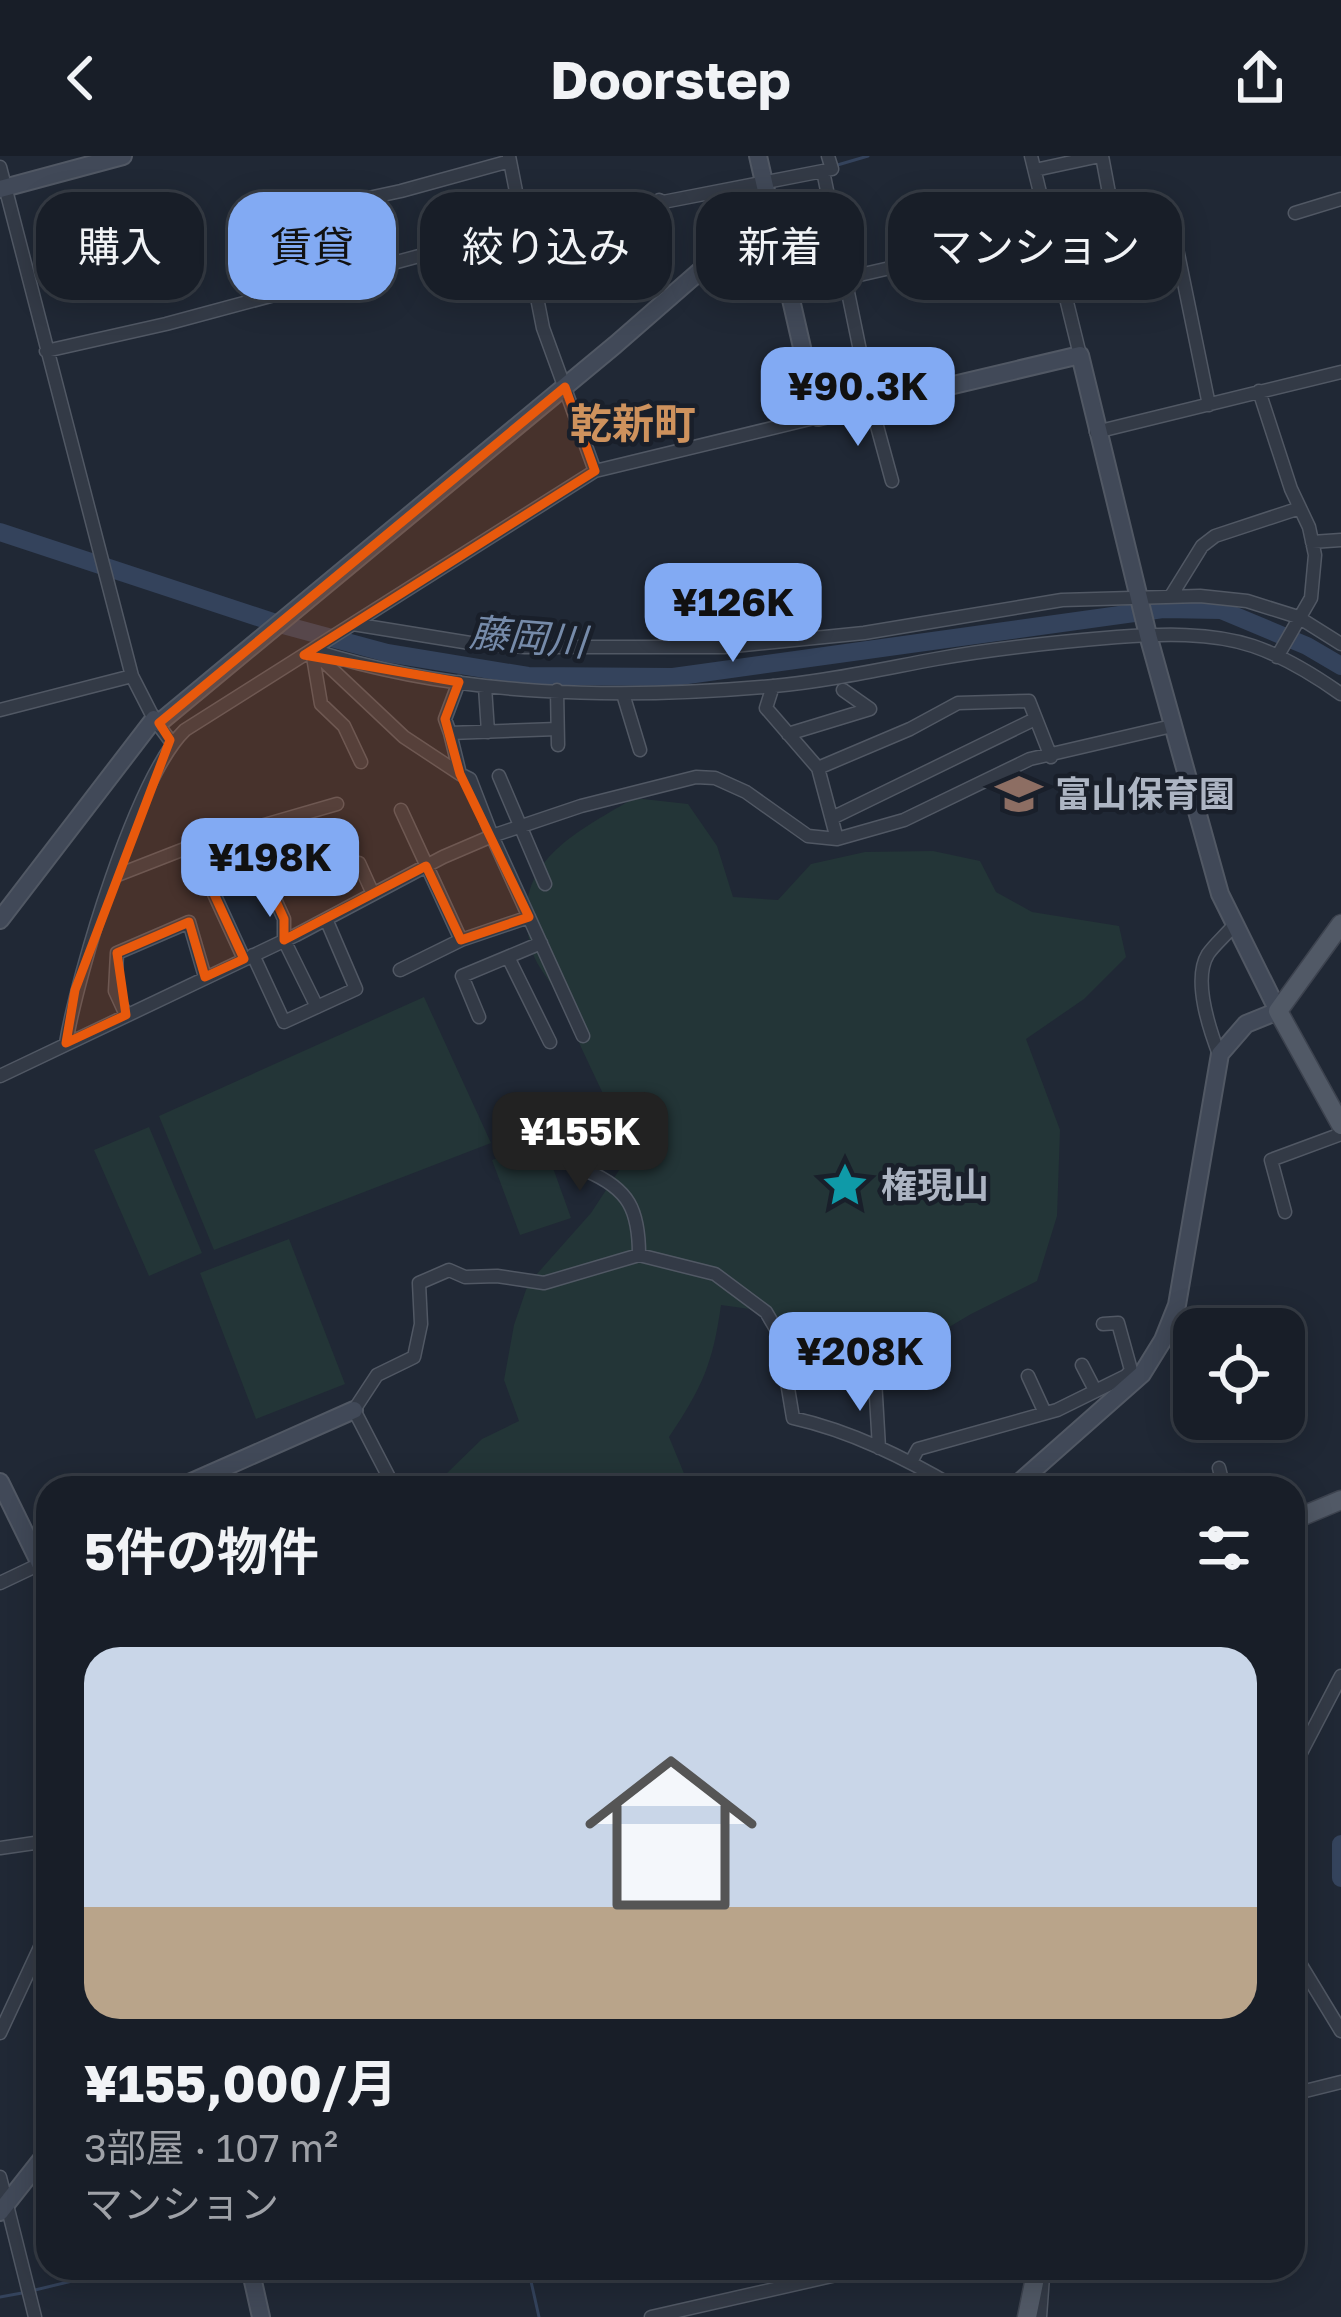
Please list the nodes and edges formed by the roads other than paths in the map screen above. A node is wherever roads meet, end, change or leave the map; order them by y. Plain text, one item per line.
1 (123, 156) edge
2 (758, 156) edge
3 (828, 156) edge
4 (1101, 156) edge
5 (510, 158) edge
6 (1033, 163) edge
7 (0, 167) edge
8 (823, 171) junction
9 (765, 184) junction
10 (3, 188) edge
11 (396, 192) edge
12 (518, 192) edge
13 (767, 192) edge
14 (827, 192) edge
15 (1108, 192) edge
16 (1341, 199) edge
17 (672, 201) edge
18 (1295, 212) dead end
19 (420, 257) edge
20 (696, 274) edge
21 (1182, 277) edge
22 (538, 300) edge
23 (791, 300) edge
24 (849, 300) edge
25 (46, 351) junction
26 (1080, 355) junction
27 (1341, 372) edge
28 (565, 387) junction
29 (1259, 392) junction
30 (871, 404) junction
31 (1209, 405) junction
32 (818, 417) junction
33 (1096, 432) junction
34 (595, 471) junction
35 (892, 481) dead end
36 (1300, 508) junction
37 (1341, 540) edge
38 (1312, 542) junction
39 (1171, 596) junction
40 (1139, 598) junction
41 (1297, 619) junction
42 (348, 625) junction
43 (1147, 632) junction
44 (1341, 644) edge
45 (315, 648) junction
46 (1278, 655) junction
47 (133, 676) junction
48 (459, 682) junction
49 (773, 686) junction
50 (485, 687) junction
51 (556, 690) junction
52 (843, 690) dead end
53 (623, 694) junction
54 (1341, 694) edge
55 (0, 710) edge
56 (1035, 719) junction
57 (157, 721) junction
58 (1172, 726) junction
59 (557, 729) junction
60 (488, 732) junction
61 (450, 733) junction
62 (788, 734) junction
63 (172, 743) junction
64 (558, 745) dead end
65 (640, 750) dead end
66 (1051, 757) junction
67 (361, 762) dead end
68 (818, 768) junction
69 (460, 773) junction
70 (499, 776) dead end
71 (338, 804) dead end
72 (401, 810) dead end
73 (834, 817) junction
74 (521, 826) junction
75 (244, 831) junction
76 (492, 836) junction
77 (837, 838) junction
78 (192, 846) junction
79 (358, 863) dead end
80 (426, 866) junction
81 (116, 875) junction
82 (545, 884) dead end
83 (373, 895) junction
84 (529, 917) junction
85 (326, 919) junction
86 (0, 920) edge
87 (1341, 924) edge
88 (1234, 925) junction
89 (284, 940) junction
90 (461, 940) junction
91 (541, 943) junction
92 (248, 957) junction
93 (508, 957) junction
94 (400, 970) dead end
95 (205, 977) junction
96 (317, 1007) junction
97 (1278, 1011) junction
98 (126, 1015) junction
99 (479, 1017) dead end
100 (583, 1036) dead end
101 (550, 1042) dead end
102 (66, 1043) junction
103 (1220, 1058) junction
104 (0, 1076) edge
105 (563, 1121) dead end
106 (1341, 1125) edge
107 (1341, 1134) edge
108 (1285, 1212) dead end
109 (639, 1255) junction
110 (1103, 1324) dead end
111 (1082, 1365) dead end
112 (1028, 1376) dead end
113 (875, 1379) dead end
114 (1129, 1381) junction
115 (1095, 1390) junction
116 (354, 1410) junction
117 (1045, 1413) junction
118 (879, 1448) junction
119 (911, 1462) junction
120 (1219, 1468) dead end
121 (205, 1476) edge
122 (388, 1476) edge
123 (935, 1476) edge
124 (1026, 1476) edge
125 (1221, 1476) edge
126 (0, 1482) edge
127 (1341, 1500) edge
128 (1305, 1515) edge
129 (36, 1549) edge
130 (36, 1563) edge
131 (0, 1583) edge
132 (1341, 1676) edge
133 (1305, 1742) edge
134 (36, 1843) edge
135 (0, 1849) edge
136 (36, 1956) edge
137 (1305, 1972) edge
138 (1341, 2031) edge
139 (0, 2033) edge
140 (1341, 2082) edge
141 (1305, 2091) edge
142 (36, 2166) edge
143 (0, 2177) edge
144 (4, 2207) edge
145 (253, 2280) edge
146 (813, 2280) edge
147 (1036, 2280) edge
148 (1039, 2280) edge
149 (35, 2317) edge
150 (261, 2317) edge
151 (651, 2317) edge
152 (1027, 2317) edge
153 (1040, 2317) edge

1 - 10 street
2 - 9 street
3 - 8 street
4 - 6 street
4 - 15 street
5 - 11 street
5 - 12 street
6 - 26 street
7 - 10 street
8 - 9 street
8 - 14 street
9 - 13 street
9 - 17 street
10 - 25 street
16 - 18 street
19 - 25 street
20 - 28 street
21 - 31 street
22 - 28 street
23 - 32 street
24 - 30 street
25 - 47 street
26 - 30 street
26 - 33 street
27 - 29 street
28 - 34 street
28 - 57 street
29 - 31 street
29 - 36 street
30 - 32 street
30 - 35 street
31 - 33 street
32 - 34 street
33 - 40 street
34 - 42 street
36 - 38 street
36 - 39 street
37 - 38 street
38 - 41 street
39 - 40 street
39 - 41 street
40 - 42 street
40 - 43 street
41 - 44 street
41 - 46 street
42 - 45 street
43 - 46 street
43 - 49 street
43 - 58 street
45 - 48 street
45 - 63 street
45 - 67 street
45 - 69 street
46 - 54 street
47 - 55 street
47 - 57 street
48 - 50 street
48 - 61 street
49 - 53 street
49 - 62 street
50 - 51 street
50 - 60 street
51 - 53 street
51 - 59 street
52 - 62 street
53 - 65 street
56 - 66 street
56 - 68 street
56 - 73 street
57 - 63 street
57 - 86 street
58 - 66 street
58 - 88 street
59 - 60 street
59 - 64 street
60 - 61 street
61 - 69 street
62 - 68 street
63 - 81 street
66 - 77 street
68 - 73 street
69 - 76 street
70 - 74 street
71 - 75 street
72 - 80 street
73 - 77 street
74 - 76 street
74 - 77 street
74 - 82 street
75 - 78 street
75 - 89 street
76 - 80 street
76 - 84 street
78 - 81 street
78 - 92 street
79 - 83 street
80 - 83 street
80 - 90 street
81 - 102 street
83 - 85 street
84 - 90 street
84 - 91 street
85 - 89 street
85 - 96 street
87 - 97 main road
88 - 97 street
88 - 103 street
89 - 92 street
89 - 96 street
90 - 94 street
91 - 93 street
91 - 100 street
92 - 95 street
92 - 96 street
93 - 99 street
93 - 101 street
95 - 98 street
95 - 98 street
97 - 103 street
97 - 106 main road
98 - 102 street
102 - 104 street
103 - 114 street
105 - 109 street
107 - 108 street
109 - 116 street
109 - 118 street
110 - 114 street
111 - 115 street
112 - 117 street
113 - 118 street
114 - 115 street
114 - 124 street
115 - 117 street
116 - 121 street
116 - 122 street
117 - 119 street
118 - 119 street
119 - 123 street
120 - 125 street
126 - 129 street
127 - 128 main road
130 - 131 street
132 - 133 street
134 - 135 street
136 - 139 street
137 - 138 street
140 - 141 street
142 - 144 street
143 - 144 street
144 - 149 street
145 - 150 street
146 - 151 street
147 - 152 main road
148 - 153 street

